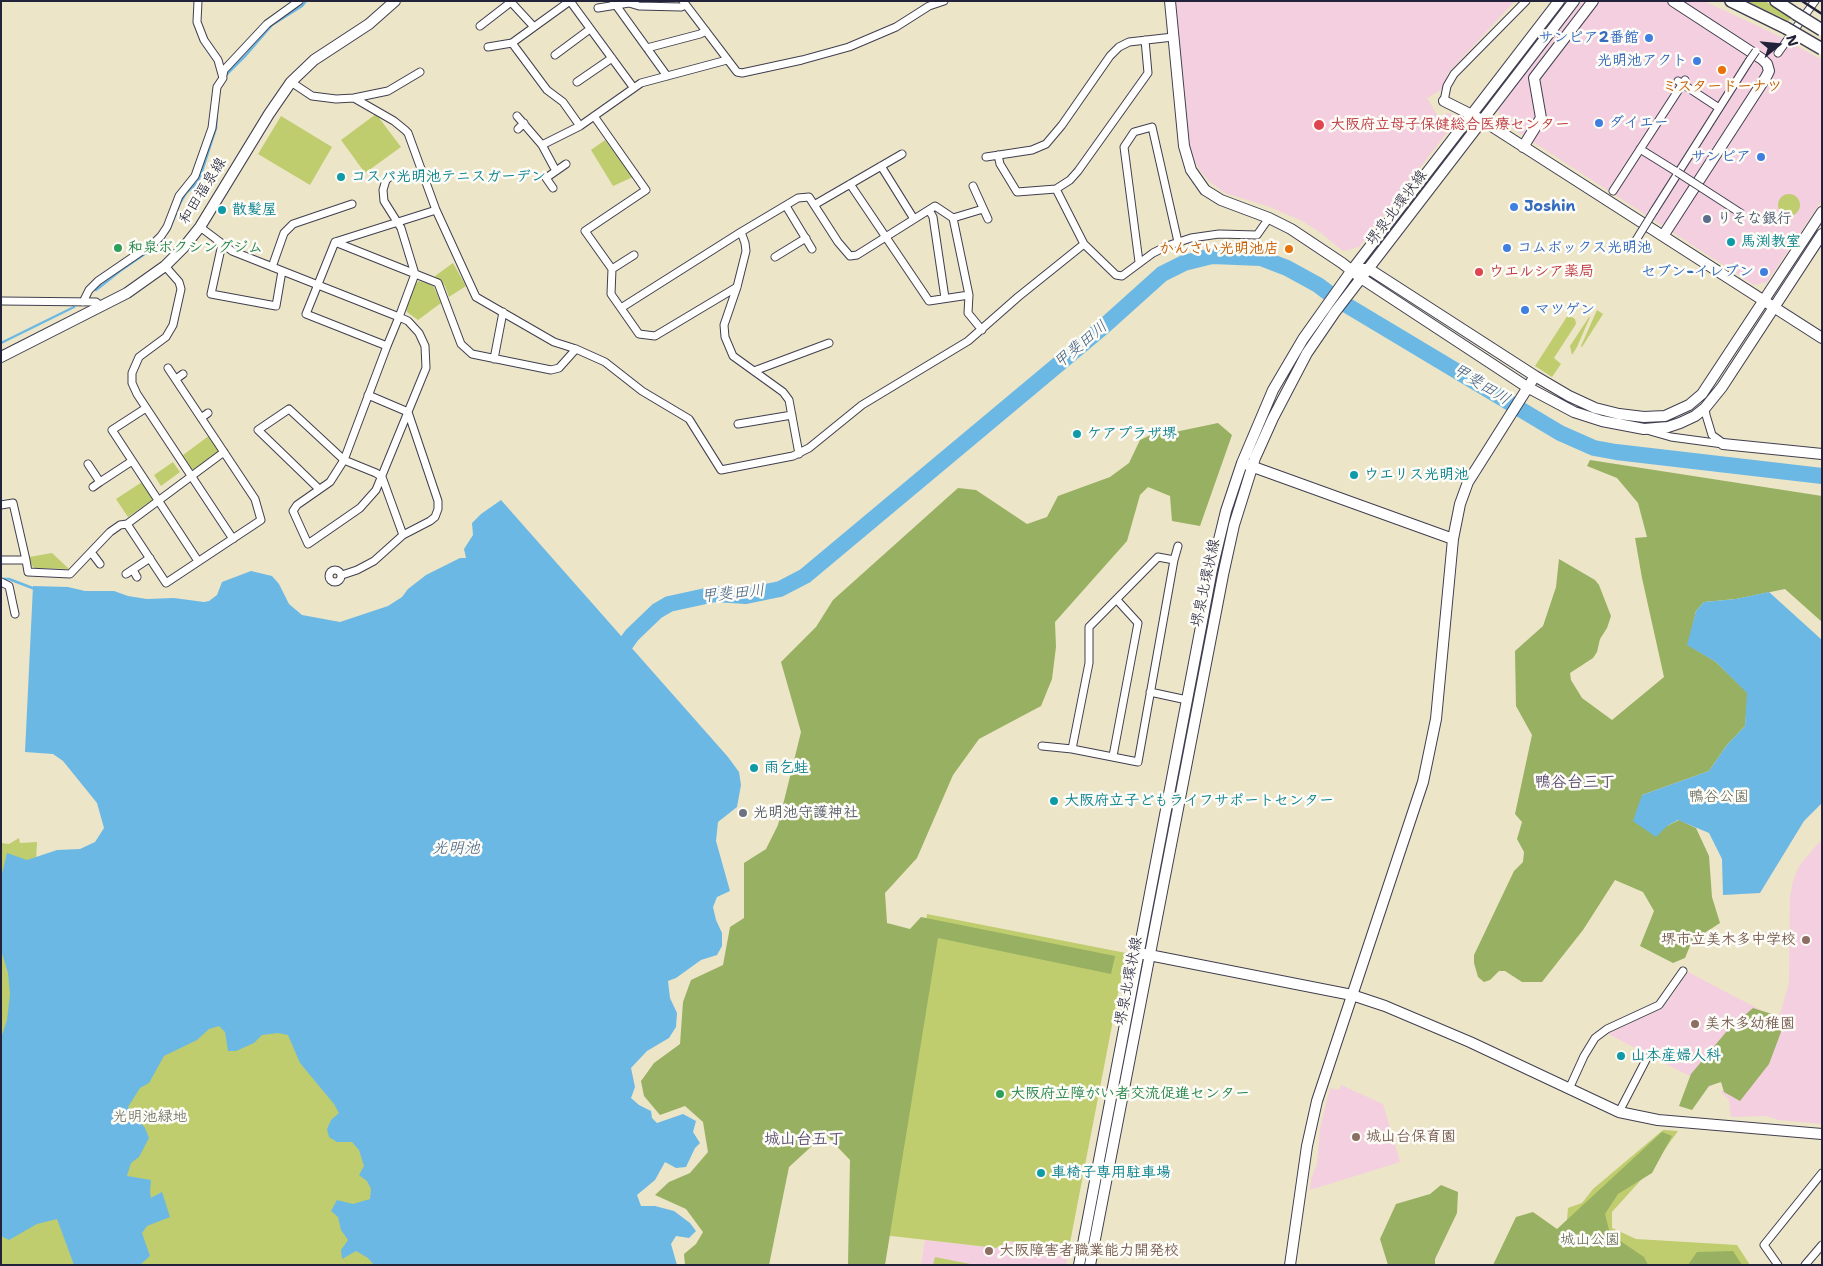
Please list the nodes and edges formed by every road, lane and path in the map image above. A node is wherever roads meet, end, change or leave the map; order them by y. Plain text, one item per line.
1 (198, 1) edge
2 (299, 1) edge
3 (395, 1) edge
4 (944, 1) edge
5 (1170, 1) edge
6 (1526, 1) edge
7 (1560, 1) edge
8 (1574, 1) edge
9 (1593, 1) edge
10 (1673, 1) edge
11 (1731, 1) edge
12 (1776, 1) edge
13 (1814, 1) edge
14 (510, 2) edge
15 (614, 3) edge
16 (685, 3) edge
17 (561, 4) edge
18 (598, 8) dead end
19 (480, 26) dead end
20 (534, 26) junction
21 (590, 29) junction
22 (1822, 30) edge
23 (706, 31) junction
24 (1174, 37) junction
25 (1145, 40) junction
26 (512, 43) junction
27 (488, 47) dead end
28 (647, 48) junction
29 (1822, 49) edge
30 (1756, 51) dead end
31 (1778, 53) dead end
32 (555, 55) dead end
33 (612, 58) junction
34 (728, 60) junction
35 (420, 72) dead end
36 (667, 76) junction
37 (223, 78) junction
38 (291, 82) junction
39 (577, 82) dead end
40 (633, 87) junction
41 (354, 98) junction
42 (1444, 101) joint
43 (1719, 108) junction
44 (517, 116) dead end
45 (594, 116) junction
46 (1477, 117) junction
47 (524, 123) junction
48 (580, 126) junction
49 (518, 128) dead end
50 (542, 145) junction
51 (1523, 147) junction
52 (1640, 149) junction
53 (902, 154) dead end
54 (998, 155) junction
55 (986, 157) dead end
56 (566, 164) dead end
57 (880, 166) junction
58 (556, 171) junction
59 (1677, 172) junction
60 (391, 176) dead end
61 (850, 184) junction
62 (973, 186) dead end
63 (553, 188) dead end
64 (1056, 190) junction
65 (1613, 191) dead end
66 (352, 204) dead end
67 (814, 205) junction
68 (786, 206) junction
69 (983, 208) junction
70 (436, 210) junction
71 (929, 210) junction
72 (1822, 212) edge
73 (1742, 214) dead end
74 (954, 218) junction
75 (1269, 218) junction
76 (914, 219) junction
77 (988, 219) dead end
78 (397, 222) junction
79 (200, 227) junction
80 (740, 232) junction
81 (1822, 234) edge
82 (1663, 236) junction
83 (886, 237) junction
84 (806, 238) junction
85 (335, 242) junction
86 (1178, 242) junction
87 (222, 244) junction
88 (1084, 244) junction
89 (1633, 244) dead end
90 (812, 249) dead end
91 (1818, 249) edge
92 (634, 255) dead end
93 (775, 257) dead end
94 (1139, 262) junction
95 (165, 266) junction
96 (272, 267) junction
97 (612, 269) junction
98 (1369, 269) junction
99 (1352, 270) junction
100 (282, 271) junction
101 (415, 274) junction
102 (1360, 278) junction
103 (318, 284) junction
104 (737, 287) junction
105 (968, 295) junction
106 (945, 298) junction
107 (1, 301) edge
108 (1763, 301) junction
109 (83, 302) junction
110 (101, 306) junction
111 (621, 308) junction
112 (1775, 308) junction
113 (503, 312) junction
114 (400, 318) junction
115 (982, 330) junction
116 (1822, 338) edge
117 (829, 343) dead end
118 (387, 346) junction
119 (576, 350) junction
120 (1, 357) edge
121 (494, 359) junction
122 (168, 368) dead end
123 (754, 371) junction
124 (183, 374) dead end
125 (1535, 376) junction
126 (176, 379) junction
127 (1525, 391) junction
128 (368, 395) junction
129 (146, 408) junction
130 (1705, 408) junction
131 (408, 412) junction
132 (208, 413) dead end
133 (792, 415) junction
134 (201, 418) junction
135 (738, 424) dead end
136 (1644, 429) junction
137 (1723, 444) junction
138 (224, 452) junction
139 (799, 454) junction
140 (1822, 454) edge
141 (344, 460) junction
142 (132, 461) junction
143 (1242, 463) junction
144 (88, 464) dead end
145 (1252, 467) junction
146 (192, 476) junction
147 (382, 477) junction
148 (100, 482) junction
149 (93, 487) dead end
150 (319, 489) junction
151 (158, 501) junction
152 (1, 505) edge
153 (127, 524) junction
154 (403, 535) junction
155 (233, 539) junction
156 (1453, 539) junction
157 (1178, 546) dead end
158 (91, 552) junction
159 (150, 558) junction
160 (1, 560) edge
161 (26, 560) junction
162 (1174, 560) junction
163 (198, 562) junction
164 (100, 564) dead end
165 (133, 570) junction
166 (126, 574) dead end
167 (342, 575) dead end
168 (137, 577) dead end
169 (1, 582) edge
170 (1117, 600) junction
171 (15, 614) dead end
172 (1150, 692) junction
173 (1187, 700) junction
174 (1042, 746) dead end
175 (1072, 749) junction
176 (1113, 756) junction
177 (1138, 952) junction
178 (1149, 955) junction
179 (1683, 971) dead end
180 (1352, 995) junction
181 (1647, 1058) dead end
182 (1569, 1089) junction
183 (1619, 1112) junction
184 (1822, 1134) edge
185 (1822, 1173) edge
186 (1822, 1245) edge
187 (1079, 1265) edge
188 (1090, 1265) edge
189 (1290, 1265) edge
190 (1778, 1265) edge
191 (1805, 1265) edge

1 - 37 street
2 - 37 street
3 - 38 street, 和田福泉線
4 - 34 street
5 - 24 street
6 - 42 street
7 - 46 street, 堺泉北環状線
8 - 46 street, 堺泉北環状線
9 - 51 street
10 - 82 street
11 - 29 main road, bridge
12 - 22 main road, bridge
13 - 31 street
14 - 19 street
14 - 20 street
15 - 16 street
15 - 18 street
15 - 28 street
16 - 23 street
17 - 20 street
17 - 21 street
20 - 26 street
21 - 32 street
21 - 33 street
23 - 28 street
23 - 34 street
24 - 25 street
24 - 75 street
25 - 54 street
25 - 64 street
26 - 27 street
26 - 48 street
28 - 36 street
30 - 43 street, bridge
33 - 39 street
33 - 40 street
34 - 36 street
35 - 41 street
36 - 40 street
37 - 109 street
38 - 41 street
38 - 79 street, 和田福泉線
40 - 45 street
41 - 70 street
42 - 46 street
43 - 52 street
43 - 59 street
44 - 47 street
45 - 48 street
45 - 97 street
46 - 51 street
46 - 98 street, 堺泉北環状線
46 - 99 street, 堺泉北環状線
47 - 49 street
47 - 50 street
48 - 50 street
50 - 58 street
51 - 82 street
52 - 59 street
52 - 65 street
53 - 57 street
54 - 55 street
54 - 64 street
56 - 58 street
57 - 61 street
57 - 76 street
58 - 63 street
59 - 73 street, bridge
59 - 89 street, bridge
60 - 78 street
61 - 67 street
61 - 83 street
62 - 69 street
64 - 88 street
66 - 96 street
67 - 68 street
67 - 83 street
68 - 80 street
68 - 84 street
69 - 74 street
69 - 77 street
70 - 78 street
70 - 113 street
71 - 74 street
71 - 76 street
71 - 106 street
72 - 108 street
74 - 105 street
75 - 86 street
75 - 99 street
76 - 83 street
78 - 85 street
78 - 101 street
79 - 87 street
79 - 95 street, 和田福泉線
80 - 104 street
80 - 111 street
81 - 91 street
82 - 108 street
83 - 106 street
84 - 90 street
84 - 93 street
85 - 101 street
85 - 103 street
86 - 94 street
86 - 94 street
87 - 96 street
87 - 100 street
88 - 94 street
88 - 115 street
91 - 112 street
92 - 97 street
95 - 110 street, 和田福泉線
95 - 129 street
96 - 100 street
97 - 111 street
98 - 99 street
98 - 102 street, 堺泉北環状線
98 - 125 street
99 - 102 street
99 - 143 street, 堺泉北環状線
100 - 103 street
101 - 114 street
101 - 121 street
102 - 127 street
102 - 145 street, 堺泉北環状線
103 - 114 street
103 - 118 street
104 - 111 street
104 - 123 street
105 - 106 street
105 - 115 street
107 - 109 street
108 - 112 street
108 - 125 street
109 - 110 street
110 - 120 street, 和田福泉線
112 - 116 street
112 - 130 street
113 - 119 street
113 - 121 street
114 - 118 street
114 - 131 street
115 - 139 street
117 - 123 street
118 - 128 street
119 - 121 street
119 - 139 street
122 - 126 street
123 - 133 street
124 - 126 street
125 - 127 street
126 - 134 street
127 - 136 street
127 - 156 street
128 - 131 street
128 - 141 street
129 - 142 street
129 - 146 street
130 - 136 street
130 - 137 street
131 - 147 street
131 - 154 street
132 - 134 street
133 - 135 street
133 - 139 street
134 - 138 street
136 - 137 street
137 - 140 street
138 - 146 street
138 - 155 street
141 - 147 street
141 - 150 street
141 - 150 street
142 - 148 street
142 - 151 street
143 - 145 street
143 - 173 street, 堺泉北環状線
144 - 148 street
145 - 156 street
145 - 178 street, 堺泉北環状線
146 - 151 street
146 - 155 street
147 - 150 street
147 - 154 street
148 - 149 street
151 - 153 street
151 - 163 street
152 - 161 street
153 - 158 street
153 - 159 street
154 - 167 street
155 - 163 street
156 - 180 street
157 - 162 street
158 - 161 street
158 - 164 street
159 - 163 street
159 - 165 street
160 - 161 street
162 - 170 street
162 - 172 street
165 - 166 street
165 - 168 street
169 - 171 street
170 - 175 street
170 - 176 street
172 - 173 street
172 - 176 street
173 - 177 street, 堺泉北環状線
174 - 175 street
175 - 176 street
177 - 178 street
177 - 187 street, 堺泉北環状線
178 - 180 street
178 - 188 street, 堺泉北環状線
179 - 182 street
180 - 182 street
180 - 189 street
181 - 183 street
182 - 183 street
183 - 184 street
185 - 190 street
186 - 191 street

